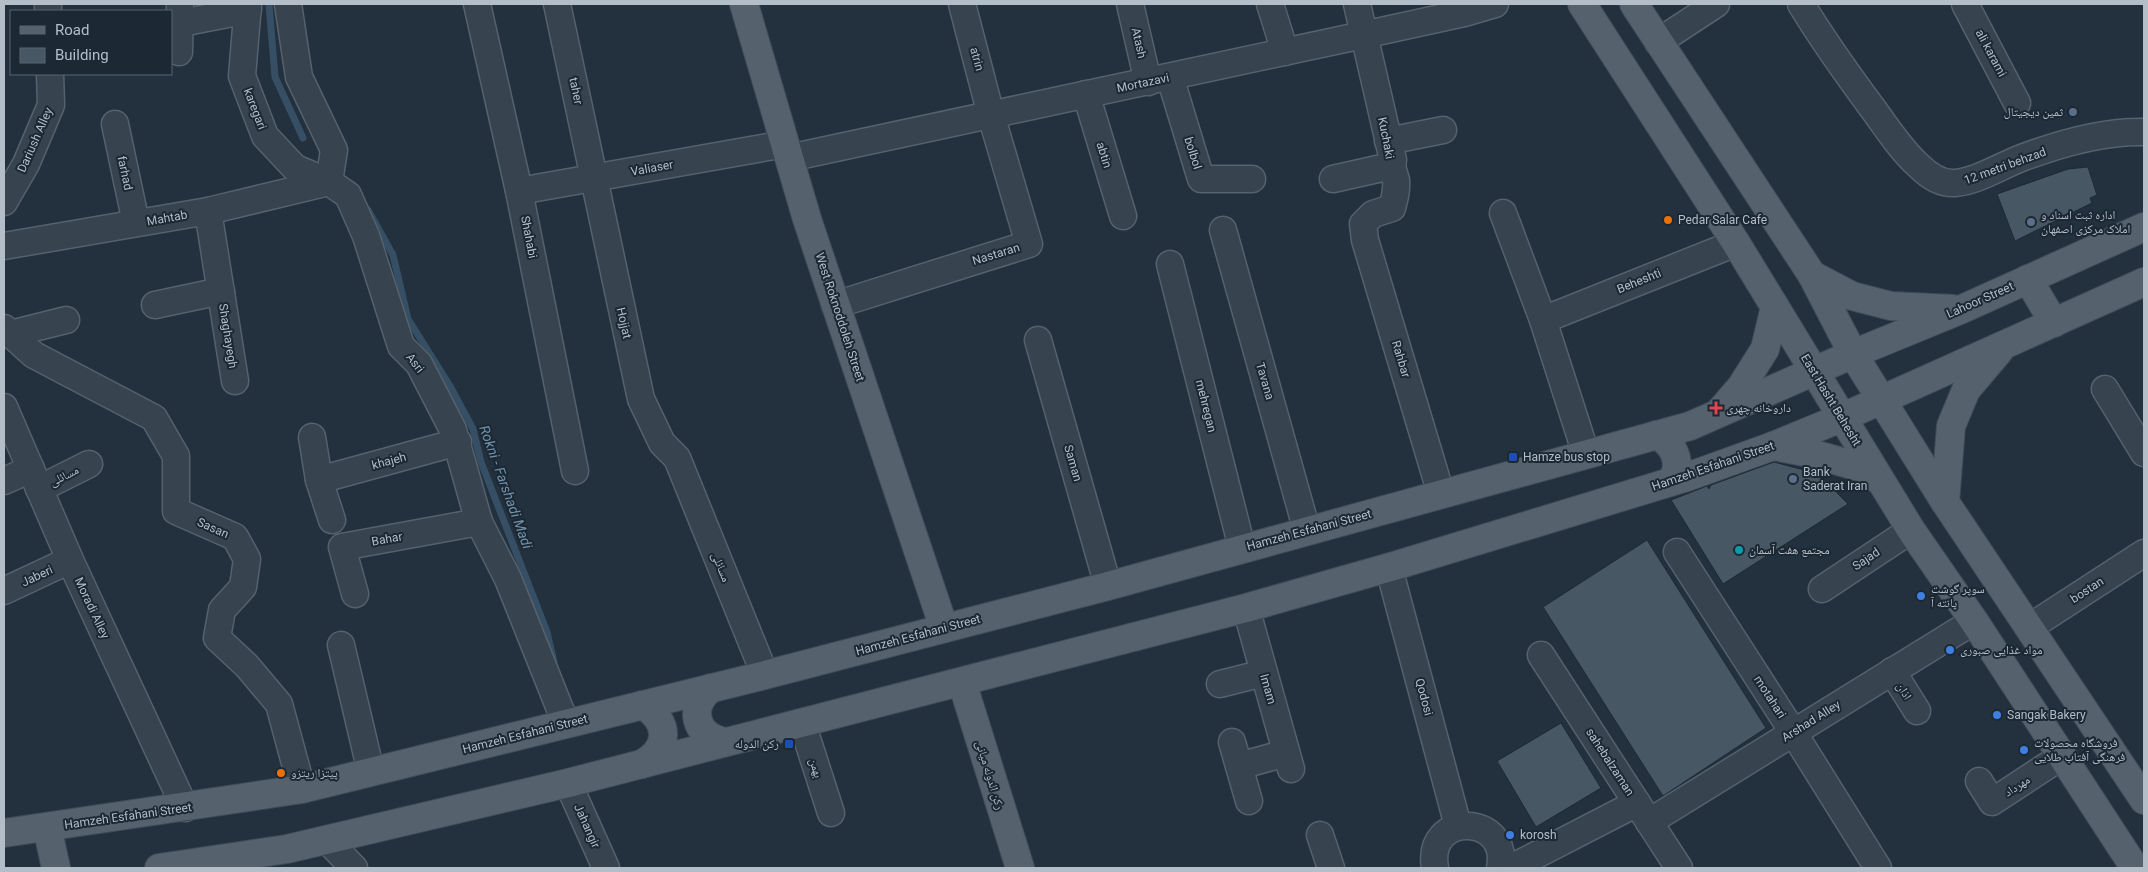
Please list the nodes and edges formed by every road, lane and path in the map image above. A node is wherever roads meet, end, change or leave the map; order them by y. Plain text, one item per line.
1 (288, 4) edge
2 (478, 4) edge
3 (557, 4) edge
4 (744, 4) edge
5 (962, 4) edge
6 (1130, 4) edge
7 (1270, 4) edge
8 (1357, 4) edge
9 (1495, 4) edge
10 (1582, 4) edge
11 (1634, 4) edge
12 (1716, 4) edge
13 (1801, 4) edge
14 (1965, 4) edge
15 (248, 7) edge
16 (180, 14) edge
17 (1363, 35) junction
18 (1658, 42) junction
19 (179, 52) dead end
20 (1284, 52) junction
21 (50, 75) edge
22 (1159, 79) junction
23 (1086, 94) junction
24 (2017, 103) dead end
25 (991, 115) junction
26 (115, 124) dead end
27 (1444, 130) dead end
28 (2144, 132) edge
29 (787, 151) junction
30 (1390, 154) junction
31 (595, 178) junction
32 (1333, 178) dead end
33 (1252, 179) dead end
34 (328, 182) junction
35 (520, 191) junction
36 (4, 202) edge
37 (208, 211) junction
38 (1503, 213) dead end
39 (1123, 216) dead end
40 (136, 223) junction
41 (1363, 224) joint
42 (2144, 227) edge
43 (1223, 230) dead end
44 (1736, 242) junction
45 (4, 246) edge
46 (1170, 264) dead end
47 (1812, 275) junction
48 (2028, 279) junction
49 (2144, 282) edge
50 (221, 291) junction
51 (155, 305) dead end
52 (835, 305) junction
53 (1775, 307) junction
54 (1960, 310) junction
55 (66, 320) dead end
56 (1543, 320) junction
57 (2054, 323) junction
58 (7, 331) edge
59 (1038, 340) dead end
60 (2002, 346) junction
61 (1853, 354) junction
62 (1814, 372) junction
63 (235, 381) dead end
64 (2104, 389) dead end
65 (1882, 400) junction
66 (1715, 416) junction
67 (1841, 418) junction
68 (7, 422) edge
69 (1656, 436) junction
70 (312, 437) dead end
71 (458, 442) junction
72 (1772, 446) junction
73 (2144, 453) edge
74 (1586, 454) junction
75 (677, 458) joint
76 (89, 464) dead end
77 (575, 471) dead end
78 (35, 479) junction
79 (319, 480) junction
80 (4, 481) edge
81 (1671, 481) junction
82 (1880, 481) junction
83 (1441, 494) junction
84 (1945, 502) junction
85 (332, 520) dead end
86 (479, 522) junction
87 (1911, 530) junction
88 (1307, 531) junction
89 (1242, 548) junction
90 (1677, 552) dead end
91 (2144, 553) edge
92 (70, 560) junction
93 (1389, 568) junction
94 (1108, 586) junction
95 (1822, 589) dead end
96 (4, 591) edge
97 (355, 594) dead end
98 (1246, 608) junction
99 (1974, 621) junction
100 (2030, 627) junction
101 (944, 628) junction
102 (342, 645) dead end
103 (1541, 655) dead end
104 (1892, 671) junction
105 (1264, 673) junction
106 (765, 675) junction
107 (962, 682) junction
108 (1220, 684) dead end
109 (712, 688) junction
110 (643, 705) junction
111 (1917, 711) dead end
112 (802, 723) junction
113 (566, 724) junction
114 (1793, 732) junction
115 (724, 742) junction
116 (2062, 756) junction
117 (642, 764) junction
118 (372, 772) junction
119 (1979, 782) dead end
120 (568, 783) junction
121 (302, 789) junction
122 (1249, 800) dead end
123 (2144, 800) edge
124 (185, 808) junction
125 (831, 813) dead end
126 (1643, 813) junction
127 (1458, 826) junction
128 (47, 827) junction
129 (4, 833) edge
130 (1320, 835) dead end
131 (327, 840) junction
132 (206, 865) edge
133 (56, 868) edge
134 (159, 868) edge
135 (354, 868) edge
136 (606, 868) edge
137 (1020, 868) edge
138 (1331, 868) edge
139 (1434, 868) edge
140 (1500, 868) edge
141 (1511, 868) edge
142 (1679, 868) edge
143 (1878, 868) edge
144 (2135, 868) edge

1 - 34 street
2 - 35 street, Shahabi
3 - 31 street, taher
4 - 29 main road, West Roknoddoleh Street
5 - 25 street, atrin
6 - 22 street, Atash
7 - 20 street
8 - 17 street, Kuchaki
9 - 17 street, Mortazavi
10 - 44 main road, East Hasht Behesht
11 - 18 main road
12 - 18 street
13 - 28 street, 12 metri behzad
14 - 24 street, ali karami
15 - 16 street
15 - 34 street, karegari
16 - 19 street
17 - 20 street, Mortazavi
17 - 30 street, Kuchaki
18 - 47 main road
20 - 22 street, Mortazavi
21 - 36 street, Dariush Alley
22 - 23 street, Mortazavi
22 - 33 street, bolbol
23 - 25 street, Mortazavi
23 - 39 street, abtin
25 - 29 street, Mortazavi
25 - 52 street, Nastaran
26 - 40 street, farhad
27 - 30 street
29 - 31 street, Valiaser
29 - 52 main road, West Roknoddoleh Street
30 - 32 street
30 - 41 street, Kuchaki
31 - 35 street, Valiaser
31 - 75 street, Hojjat
34 - 37 street, Mahtab
34 - 71 street, Asri
35 - 77 street, Shahabi
37 - 40 street, Mahtab
37 - 50 street, Shaghayegh
38 - 56 street
40 - 45 street, Mahtab
41 - 83 street, Rahbar
42 - 48 main road, Lahoor Street
43 - 88 street, Tavana
44 - 53 main road, East Hasht Behesht
44 - 56 street, Beheshti
46 - 89 street, mehregan
47 - 54 main road
47 - 61 main road
48 - 54 main road, Lahoor Street
48 - 57 main road
49 - 57 main road
50 - 51 street, Shaghayegh
50 - 63 street, Shaghayegh
52 - 101 main road, West Roknoddoleh Street
53 - 62 main road, East Hasht Behesht
53 - 66 main road
54 - 61 main road, Lahoor Street
55 - 58 street
56 - 74 street
57 - 60 main road
58 - 121 street, Sasan
59 - 94 street, Saman
60 - 65 main road
60 - 84 main road
61 - 62 main road, Lahoor Street
61 - 65 main road
62 - 66 main road, Hamzeh Esfahani Street
62 - 67 main road, East Hasht Behesht
64 - 73 street
65 - 67 main road
65 - 84 main road
66 - 69 main road, Hamzeh Esfahani Street
67 - 72 main road, Hamzeh Esfahani Street
67 - 82 main road, East Hasht Behesht
68 - 78 street, Moradi Alley
69 - 74 main road, Hamzeh Esfahani Street
69 - 81 main road
70 - 79 street
71 - 79 street, khajeh
71 - 86 street, Asri
72 - 81 main road, Hamzeh Esfahani Street
72 - 82 main road
74 - 83 main road, Hamzeh Esfahani Street
75 - 106 street, مسائلی
76 - 78 street, مسائلی
78 - 80 street, مسائلی
78 - 92 street, Moradi Alley
79 - 85 street
81 - 93 main road, Hamzeh Esfahani Street
82 - 87 main road, East Hasht Behesht
83 - 88 main road, Hamzeh Esfahani Street
84 - 100 main road
86 - 97 street, Bahar
86 - 113 street, Asri
87 - 95 street, Sajad
87 - 99 main road, East Hasht Behesht
88 - 89 main road, Hamzeh Esfahani Street
89 - 94 main road, Hamzeh Esfahani Street
90 - 114 street, motahari
91 - 100 street, bostan
92 - 96 street, Jaberi
92 - 124 street, Moradi Alley
93 - 98 main road, Hamzeh Esfahani Street
93 - 127 street, Qodosi
94 - 101 main road, Hamzeh Esfahani Street
98 - 105 street, Imam
98 - 107 main road, Hamzeh Esfahani Street
99 - 104 street, Arshad Alley
99 - 116 main road, East Hasht Behesht
100 - 123 main road
101 - 106 main road, Hamzeh Esfahani Street
102 - 118 street
103 - 126 street, sahebalzaman
104 - 111 street, اذان
104 - 114 street, Arshad Alley
105 - 108 street
105 - 122 street, Imam
106 - 109 main road, Hamzeh Esfahani Street
107 - 112 main road, Hamzeh Esfahani Street
107 - 137 main road, رکن الدوله میانی
109 - 110 main road, Hamzeh Esfahani Street
109 - 115 main road
110 - 113 main road, Hamzeh Esfahani Street
110 - 117 main road
112 - 115 main road, Hamzeh Esfahani Street
112 - 125 street, بهمن
113 - 118 main road, Hamzeh Esfahani Street
114 - 126 street, Arshad Alley
114 - 143 street, motahari
115 - 117 main road, Hamzeh Esfahani Street
116 - 119 street, مهرداد
116 - 144 main road, East Hasht Behesht
117 - 120 main road, Hamzeh Esfahani Street
118 - 121 main road, Hamzeh Esfahani Street
120 - 131 main road, Hamzeh Esfahani Street
120 - 136 street, Jahangir
121 - 124 main road, Hamzeh Esfahani Street
124 - 128 main road, Hamzeh Esfahani Street
126 - 141 street, Arshad Alley
126 - 142 street, sahebalzaman
127 - 139 street
127 - 140 street
128 - 129 main road, Hamzeh Esfahani Street
128 - 133 main road
130 - 138 street
131 - 132 main road, Hamzeh Esfahani Street
131 - 135 street
132 - 134 main road, Hamzeh Esfahani Street

